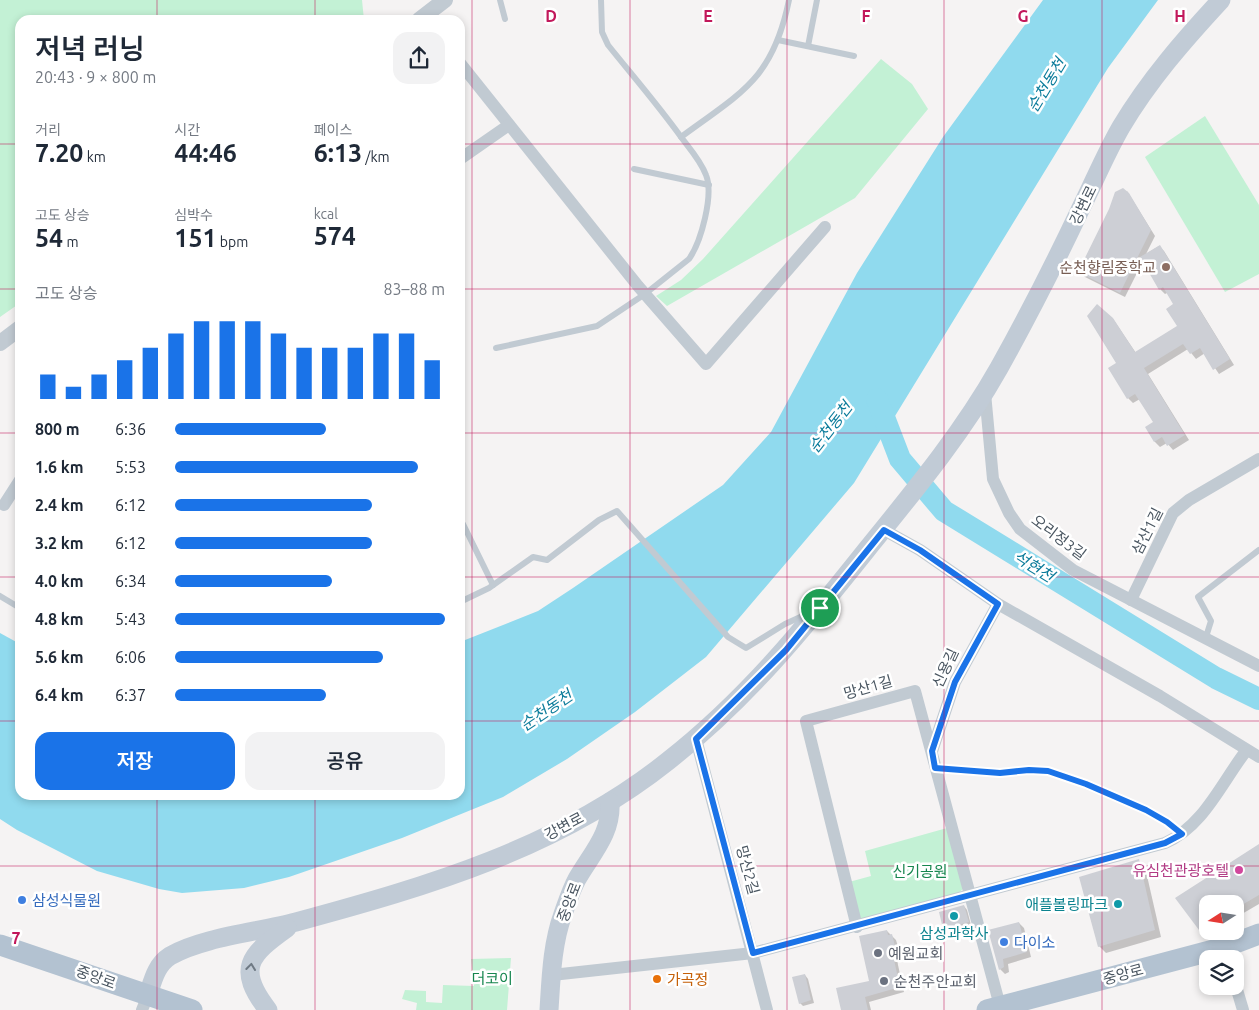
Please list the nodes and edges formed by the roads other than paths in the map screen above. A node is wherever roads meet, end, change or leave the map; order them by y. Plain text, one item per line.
1 (445, 0) edge
2 (500, 0) edge
3 (601, 0) edge
4 (789, 0) edge
5 (817, 0) edge
6 (1221, 0) edge
7 (428, 15) edge
8 (505, 19) dead end
9 (778, 40) junction
10 (808, 46) junction
11 (854, 56) dead end
12 (465, 69) edge
13 (509, 125) junction
14 (681, 137) junction
15 (465, 156) edge
16 (634, 169) dead end
17 (709, 185) junction
18 (825, 227) dead end
19 (645, 294) junction
20 (15, 332) edge
21 (0, 343) edge
22 (496, 348) dead end
23 (984, 393) junction
24 (1259, 459) edge
25 (15, 488) edge
26 (4, 505) dead end
27 (465, 528) edge
28 (884, 530) junction
29 (1259, 550) edge
30 (493, 585) junction
31 (0, 596) edge
32 (465, 599) edge
33 (1131, 600) junction
34 (998, 604) junction
35 (15, 605) edge
36 (820, 608) junction
37 (1204, 640) junction
38 (1259, 666) edge
39 (696, 739) junction
40 (932, 751) junction
41 (1246, 751) junction
42 (1259, 757) edge
43 (935, 768) junction
44 (610, 802) junction
45 (1182, 834) junction
46 (972, 896) junction
47 (294, 922) junction
48 (857, 927) junction
49 (1259, 934) edge
50 (0, 945) edge
51 (1231, 950) edge
52 (753, 953) junction
53 (1199, 960) edge
54 (552, 975) junction
55 (1239, 995) edge
56 (145, 1002) edge
57 (1002, 1008) edge
58 (192, 1010) edge
59 (268, 1010) edge
60 (549, 1010) edge
61 (767, 1010) edge
62 (1243, 1010) edge

1 - 7 street
2 - 8 lane
3 - 14 lane
4 - 9 lane
5 - 10 lane
6 - 23 main road, 강변로
9 - 10 lane
9 - 14 lane
10 - 11 lane
12 - 13 street
13 - 15 street
13 - 19 street
14 - 17 lane
16 - 17 lane
17 - 19 lane
18 - 19 street
19 - 22 lane
20 - 21 street
23 - 28 main road, 강변로
23 - 33 street, 오리정3길
24 - 33 street, 삼산1길
25 - 26 street
27 - 30 lane
28 - 34 street
28 - 36 main road, 강변로
29 - 37 lane
30 - 32 lane
30 - 36 lane
31 - 35 lane
33 - 37 street, 오리정3길
34 - 40 street, 신용길
34 - 41 street
36 - 39 main road, 강변로
37 - 38 street, 오리정3길
39 - 44 main road, 강변로
39 - 52 street, 망산2길
40 - 43 street, 망산1길
40 - 48 street, 망산1길
41 - 42 street
41 - 45 street
43 - 45 lane
43 - 46 street, 망산1길
44 - 47 main road, 강변로
44 - 54 main road, 중앙로
45 - 46 street
46 - 48 street
46 - 57 street, 망산1길
47 - 56 main road, 강변로
59 -> 47 main road
48 - 52 street
49 - 51 main road, 중앙로
50 - 56 main road, 중앙로
52 - 54 street
52 - 61 street, 망산2길
53 - 57 main road, 중앙로
54 - 60 main road, 중앙로
55 - 62 street
56 - 58 main road, 중앙로

